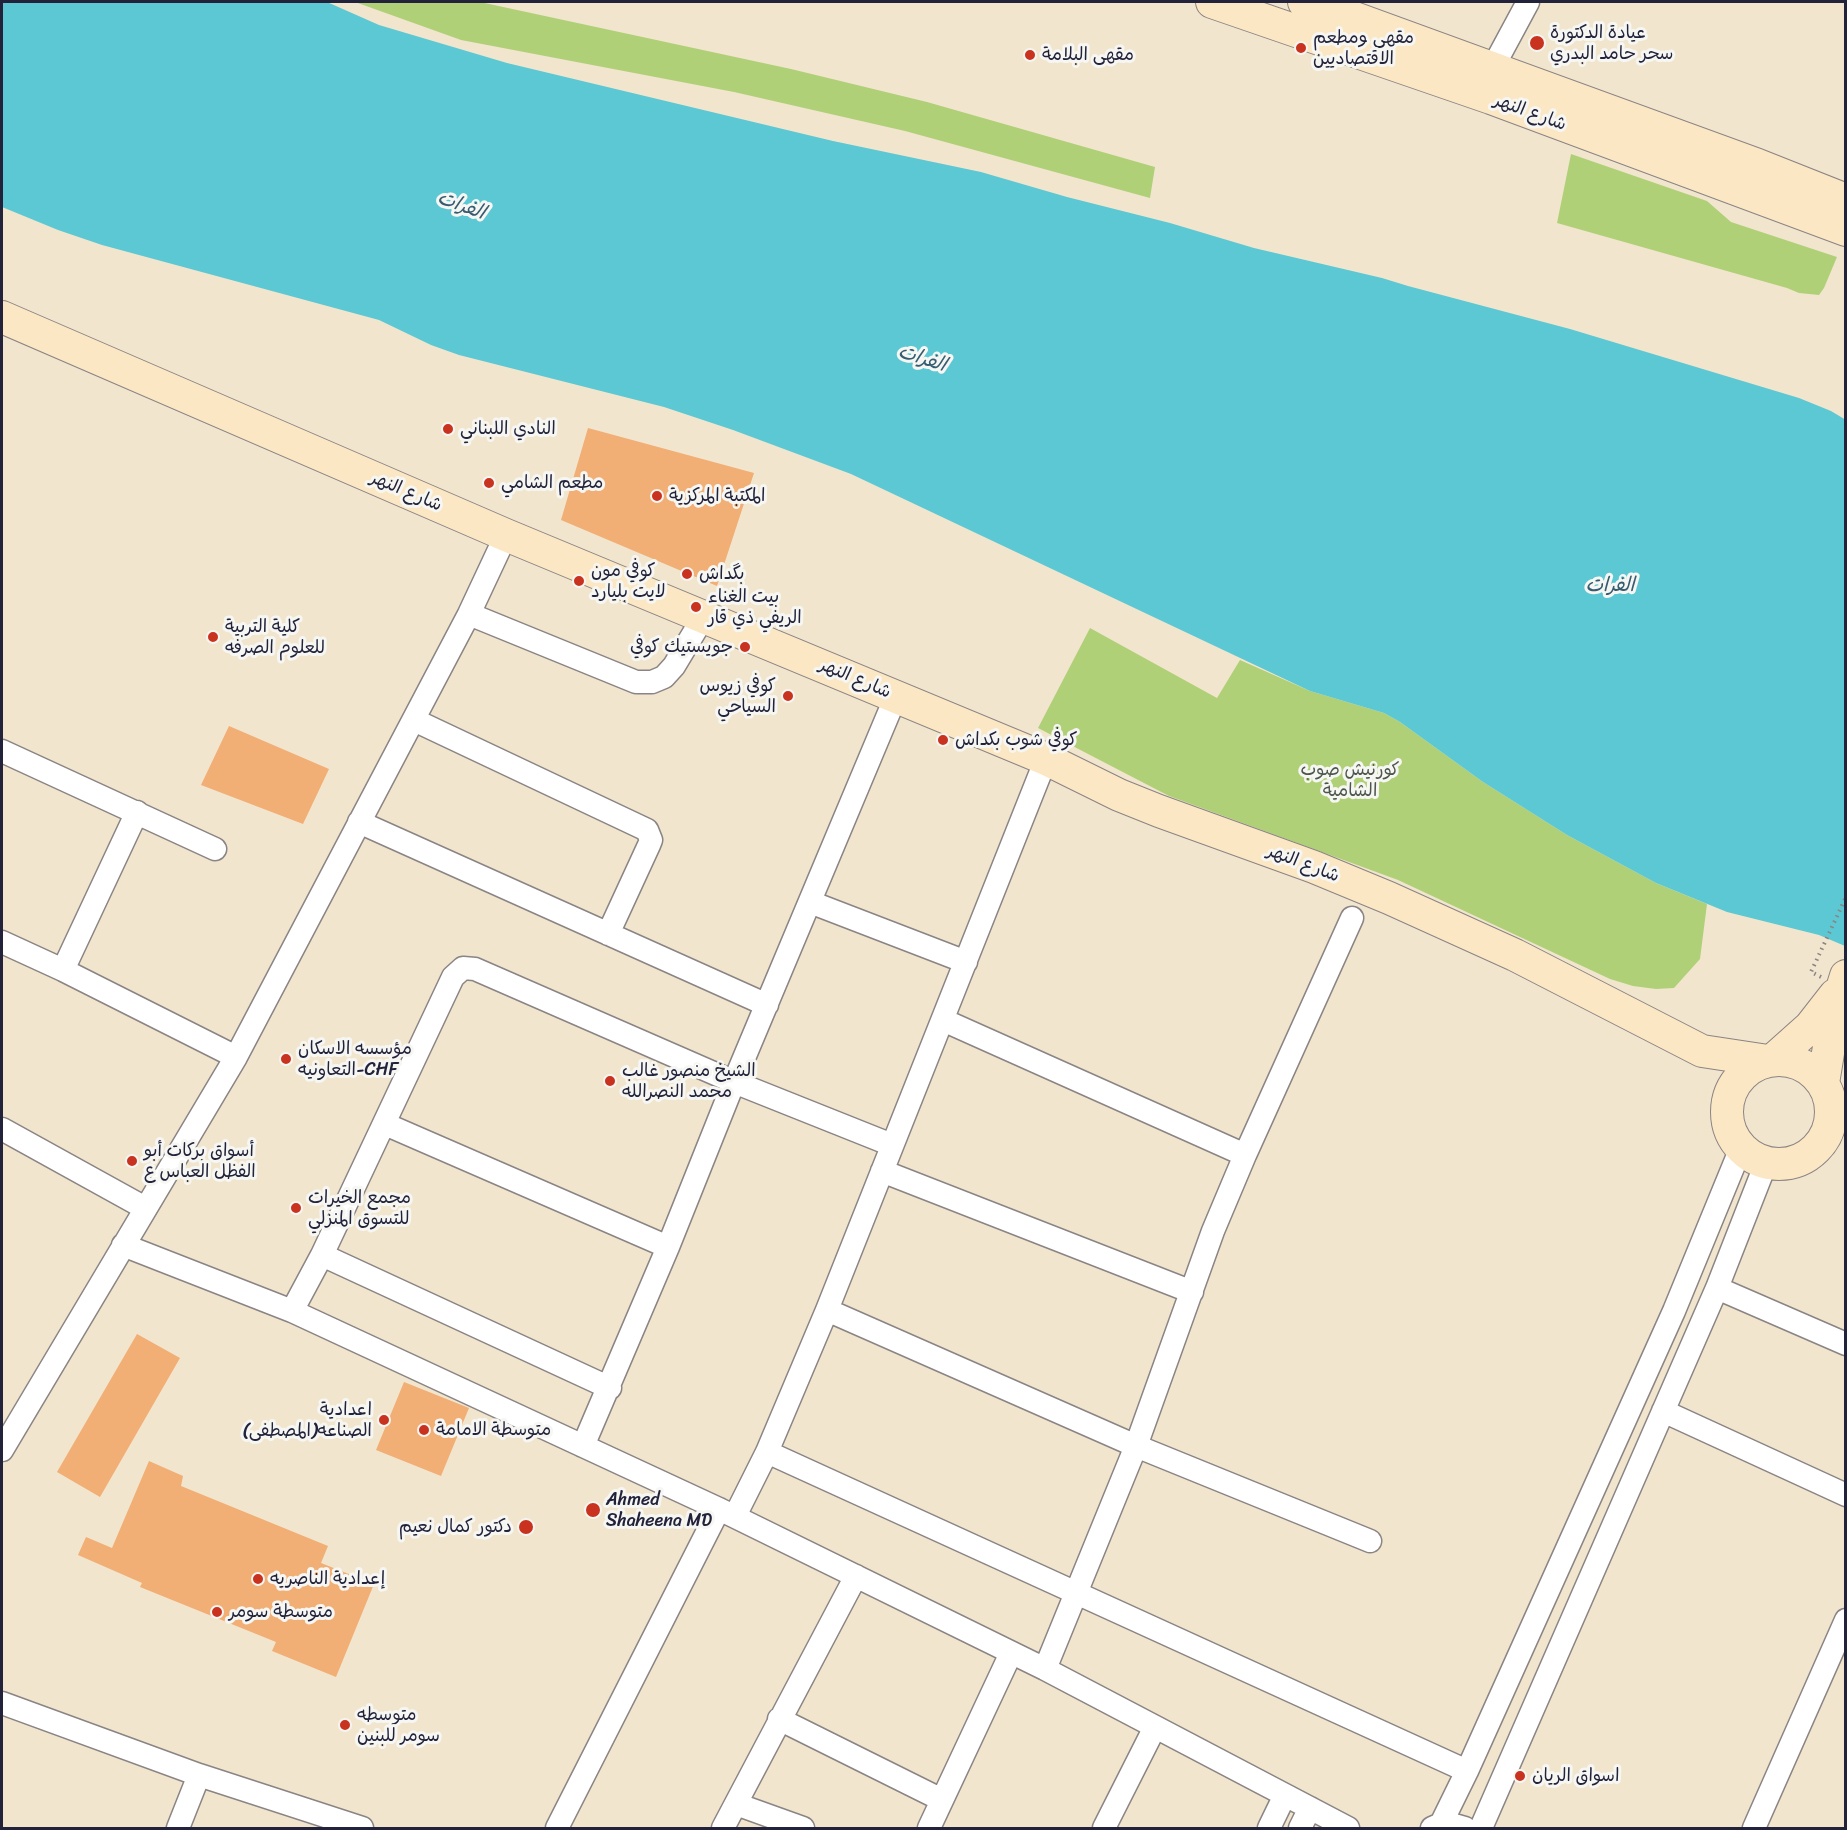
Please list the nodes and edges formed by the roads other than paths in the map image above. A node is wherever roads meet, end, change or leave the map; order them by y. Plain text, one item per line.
1 (1212, 2) edge
2 (1304, 2) edge
3 (1528, 2) edge
4 (1492, 69) junction
5 (1751, 178) junction
6 (1845, 200) edge
7 (1845, 230) edge
8 (2, 317) edge
9 (506, 536) junction
10 (469, 614) junction
11 (704, 616) junction
12 (896, 696) junction
13 (414, 720) junction
14 (2, 752) edge
15 (1046, 759) junction
16 (137, 812) junction
17 (359, 822) junction
18 (215, 849) dead end
19 (810, 902) junction
20 (1352, 918) dead end
21 (608, 934) junction
22 (2, 942) edge
23 (966, 962) junction
24 (63, 970) junction
25 (1843, 981) edge
26 (767, 1005) junction
27 (943, 1020) junction
28 (1702, 1051) junction
29 (236, 1057) junction
30 (1770, 1060) junction
31 (734, 1082) junction
32 (1831, 1087) edge
33 (1727, 1111) junction
34 (385, 1124) junction
35 (2, 1129) edge
36 (1833, 1144) edge
37 (892, 1145) junction
38 (1245, 1155) junction
39 (1754, 1155) junction
40 (882, 1171) junction
41 (146, 1208) junction
42 (123, 1245) junction
43 (668, 1247) junction
44 (322, 1255) junction
45 (1717, 1288) junction
46 (1192, 1292) junction
47 (827, 1310) junction
48 (292, 1311) junction
49 (1845, 1344) edge
50 (610, 1388) junction
51 (1663, 1411) junction
52 (9, 1420) edge
53 (583, 1446) junction
54 (1136, 1446) junction
55 (2, 1450) edge
56 (767, 1452) junction
57 (1845, 1495) edge
58 (727, 1513) junction
59 (1370, 1541) dead end
60 (856, 1576) junction
61 (1076, 1593) junction
62 (1845, 1620) edge
63 (1011, 1653) junction
64 (1045, 1669) junction
65 (2, 1703) edge
66 (779, 1719) junction
67 (1155, 1726) junction
68 (1467, 1771) junction
69 (199, 1775) junction
70 (1285, 1795) junction
71 (942, 1800) junction
72 (736, 1804) junction
73 (1310, 1808) junction
74 (1436, 1826) edge
75 (1761, 1826) edge
76 (177, 1828) edge
77 (362, 1828) edge
78 (557, 1828) edge
79 (723, 1828) edge
80 (803, 1828) edge
81 (929, 1828) edge
82 (1104, 1828) edge
83 (1269, 1828) edge
84 (1300, 1828) edge
85 (1348, 1828) edge
86 (1465, 1828) edge
87 (1481, 1828) edge

1 - 5 main road, شارع النهر
2 - 4 main road, شارع النهر
3 - 4 street
4 - 5 main road, شارع النهر
5 - 6 main road, شارع النهر
5 - 7 main road, شارع النهر
8 - 9 main road, شارع النهر
9 - 10 street
9 - 11 main road, شارع النهر
10 - 11 street
10 - 13 street
11 - 12 main road, شارع النهر
12 - 15 main road, شارع النهر
12 - 19 street
13 - 17 street
13 - 21 street
14 - 16 street
15 - 23 street
15 - 28 main road, شارع النهر
16 - 18 street
16 - 24 street
17 - 21 street
17 - 29 street
19 - 23 street
19 - 26 street
20 - 38 street
21 - 26 street
22 - 24 street
23 - 27 street
24 - 29 street
25 - 30 main road
25 - 32 main road
26 - 31 street
27 - 37 street
27 - 38 street
28 - 30 main road, شارع النهر
28 - 33 main road
29 - 41 street
30 - 32 main road
30 - 33 main road
31 - 34 street
31 - 37 street
31 - 43 street
32 - 36 main road
33 - 39 main road
34 - 43 street
34 - 44 street
35 - 41 street
36 - 39 main road
37 - 40 street
38 - 46 street
39 - 45 street
39 - 68 street
40 - 46 street
40 - 47 street
41 - 42 street
42 - 48 street
42 - 52 street
43 - 50 street
44 - 48 street
44 - 50 street
45 - 49 street
45 - 51 street
46 - 54 street
47 - 54 street
47 - 56 street
48 - 53 street
50 - 53 street
51 - 57 street
51 - 87 street
52 - 55 street
53 - 58 street
54 - 59 street
54 - 61 street
56 - 58 street
56 - 61 street
58 - 60 street
58 - 78 street
60 - 63 street
60 - 66 street
61 - 64 street
61 - 68 street
62 - 75 street
63 - 64 street
63 - 71 street
64 - 67 street
65 - 69 street
66 - 71 street
66 - 72 street
67 - 70 street
67 - 82 street
68 - 74 street
69 - 76 street
69 - 77 street
70 - 73 street
70 - 83 street
71 - 81 street
72 - 79 street
72 - 80 street
73 - 84 street
73 - 85 street
74 - 86 street

